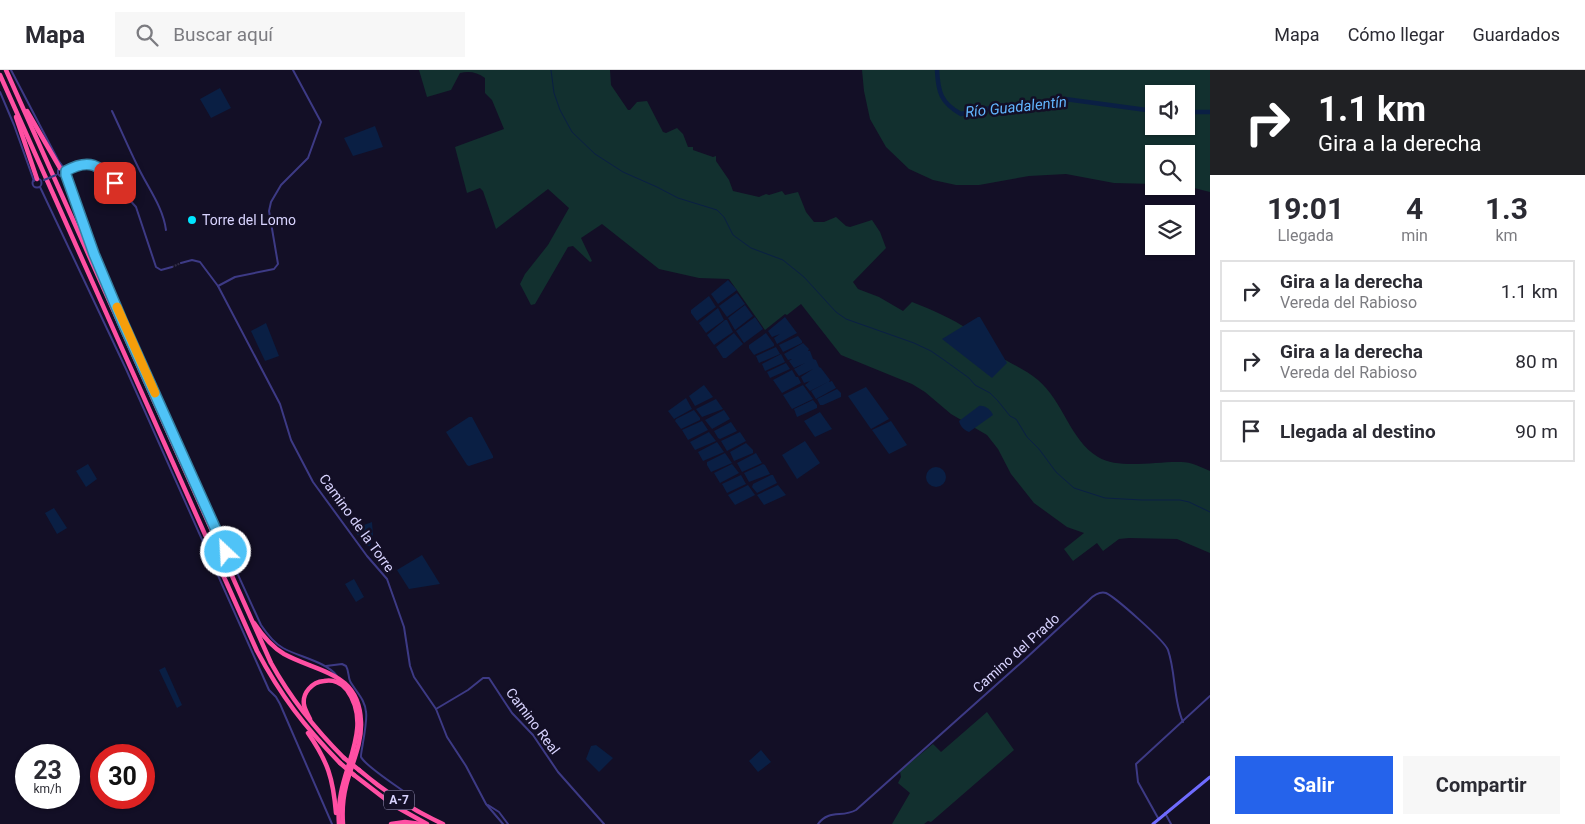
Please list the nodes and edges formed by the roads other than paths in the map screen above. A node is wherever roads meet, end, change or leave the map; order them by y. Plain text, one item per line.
1 (6, 70) edge
2 (11, 70) edge
3 (293, 70) edge
4 (0, 75) edge
5 (0, 92) edge
6 (16, 92) junction
7 (10, 99) junction
8 (112, 111) dead end
9 (62, 168) junction
10 (67, 170) junction
11 (57, 175) junction
12 (66, 175) junction
13 (39, 180) junction
14 (40, 186) junction
15 (166, 230) dead end
16 (181, 263) tunnel mouth
17 (172, 267) dead end
18 (218, 286) junction
19 (248, 613) junction
20 (313, 664) junction
21 (336, 666) junction
22 (328, 669) junction
23 (336, 675) junction
24 (1210, 696) edge
25 (436, 710) junction
26 (1183, 722) junction
27 (302, 723) junction
28 (311, 723) junction
29 (1210, 777) edge
30 (410, 796) dead end
31 (486, 804) junction
32 (1165, 813) junction
33 (1159, 819) junction
34 (332, 824) edge
35 (340, 824) edge
36 (391, 824) edge
37 (421, 824) edge
38 (427, 824) edge
39 (443, 824) edge
40 (503, 824) edge
41 (508, 824) edge
42 (604, 824) edge
43 (818, 824) edge
44 (1153, 824) edge
45 (1171, 824) edge

1 - 6 highway, A-7
2 - 9 street
3 - 18 street
4 - 7 highway, A-7
5 - 13 street
6 - 9 highway
6 - 19 highway, A-7
7 - 13 highway
7 - 27 highway, A-7
8 - 15 street
9 - 10 street
9 - 11 street
10 - 12 street
10 - 17 street
11 - 12 street
11 - 13 street, bridge
12 - 20 street
13 - 14 street
13 - 14 street
14 - 34 street
16 - 18 street, Camino de la Torre
18 - 25 street, Camino de la Torre
19 - 20 highway
19 - 28 highway, A-7
20 - 22 highway
21 - 22 street
21 - 22 street
21 - 23 street
21 - 30 street
22 - 23 highway
23 - 35 highway
24 - 26 street
25 - 31 street, Camino de la Torre
25 - 42 street, Camino Real
26 - 33 street
26 - 43 street, Camino del Prado
27 - 35 highway
27 - 38 highway, A-7, bridge
28 - 35 highway
28 - 39 highway, A-7, bridge
29 - 32 main road
31 - 40 street, Camino de la Torre
31 - 41 street
32 - 33 main road
32 - 45 street
33 - 44 main road
36 - 37 highway

